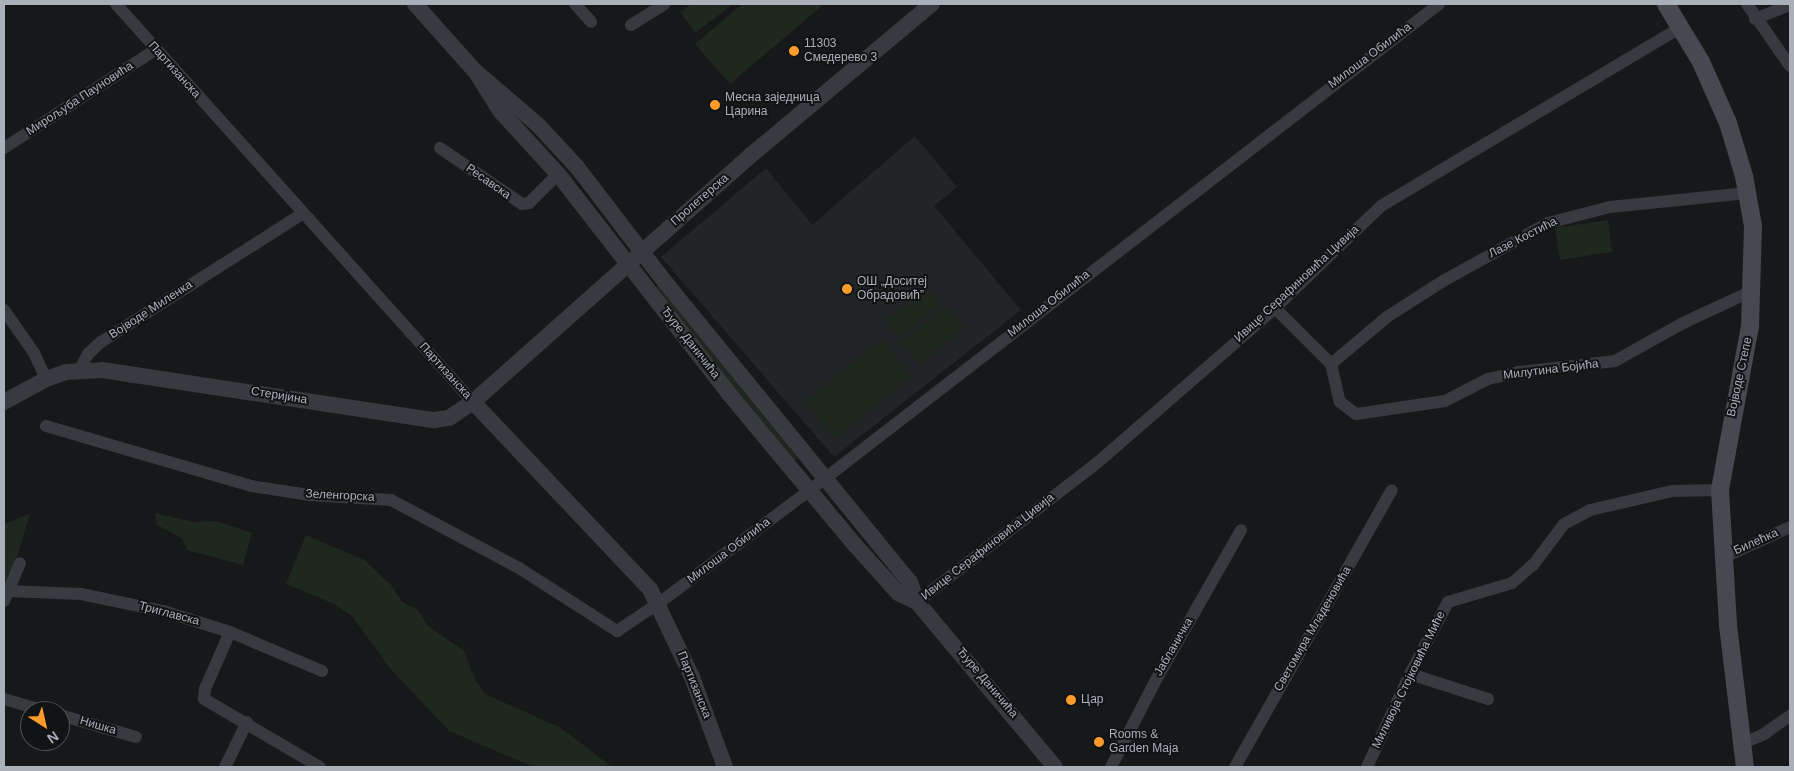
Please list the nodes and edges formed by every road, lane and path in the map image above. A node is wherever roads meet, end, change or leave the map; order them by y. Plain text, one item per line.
1 (116, 4) edge
2 (415, 4) edge
3 (575, 4) edge
4 (664, 4) edge
5 (932, 4) edge
6 (1439, 4) edge
7 (1666, 4) edge
8 (1747, 4) edge
9 (1790, 5) edge
10 (1755, 19) junction
11 (591, 22) dead end
12 (631, 25) dead end
13 (1681, 27) junction
14 (156, 50) junction
15 (1790, 66) edge
16 (475, 72) junction
17 (4, 148) edge
18 (440, 148) dead end
19 (558, 174) junction
20 (1747, 193) junction
21 (302, 214) junction
22 (642, 251) junction
23 (627, 264) junction
24 (1754, 290) junction
25 (1275, 308) junction
26 (4, 310) edge
27 (1331, 364) junction
28 (80, 369) junction
29 (46, 379) junction
30 (4, 402) edge
31 (473, 402) junction
32 (46, 426) dead end
33 (824, 478) junction
34 (810, 490) junction
35 (1392, 490) dead end
36 (1720, 490) junction
37 (1790, 527) edge
38 (1242, 530) dead end
39 (1722, 558) junction
40 (20, 563) dead end
41 (6, 596) edge
42 (918, 602) junction
43 (659, 603) junction
44 (230, 632) junction
45 (322, 670) dead end
46 (1410, 674) junction
47 (4, 699) edge
48 (1488, 699) dead end
49 (20, 704) edge
50 (1790, 716) edge
51 (70, 718) edge
52 (247, 722) junction
53 (136, 738) dead end
54 (1741, 744) junction
55 (225, 767) edge
56 (320, 767) edge
57 (725, 767) edge
58 (1055, 767) edge
59 (1112, 767) edge
60 (1235, 767) edge
61 (1368, 767) edge
62 (1745, 767) edge

1 - 14 street, Партизанска
2 - 16 street, Ђуре Даничића
3 - 11 street
4 - 12 street
5 - 22 street, Пролетерска
6 - 33 street, Милоша Обилића
7 - 13 main road, Војводе Степе
8 - 10 street
9 - 10 street
10 - 15 street
13 - 20 main road, Војводе Степе
13 - 25 street, Ивице Серафиновића Цивија
14 - 17 street, Мирољуба Пауновића
14 - 21 street, Партизанска
16 - 19 street, Ђуре Даничића
16 - 22 street, Ђуре Даничића
18 - 19 street, Ресавска
19 - 23 street, Ђуре Даничића
20 - 24 main road, Војводе Степе
20 - 27 street, Лазе Костића
21 - 28 street, Војводе Миленка
21 - 31 street, Партизанска
22 - 23 street, Пролетерска
22 - 33 street, Ђуре Даничића
23 - 31 street, Пролетерска
23 - 34 street, Ђуре Даничића
24 - 27 street, Милутина Бојића
24 - 36 main road, Војводе Степе
25 - 27 street
25 - 42 street, Ивице Серафиновића Цивија
26 - 29 street
28 - 29 street
28 - 31 street, Стеријина
29 - 30 street
31 - 43 street, Партизанска
32 - 43 street, Зеленгорска
33 - 34 street, Милоша Обилића
33 - 42 street, Ђуре Даничића
34 - 42 street, Ђуре Даничића
34 - 43 street, Милоша Обилића
35 - 60 street, Светомира Младеновића
36 - 39 main road, Војводе Степе
36 - 46 street, Миливоја Стојковића Миће
37 - 39 street, Билећка
38 - 59 street, Јабланичка
39 - 54 main road, Војводе Степе
40 - 41 street
41 - 44 street, Триглавска
42 - 58 street, Ђуре Даничића
43 - 57 street, Партизанска
44 - 45 street, Триглавска
44 - 52 street
46 - 48 street
46 - 61 street, Миливоја Стојковића Миће
47 - 49 street
50 - 54 street
51 - 53 street, Нишка
52 - 55 street
52 - 56 street
54 - 62 main road, Војводе Степе

